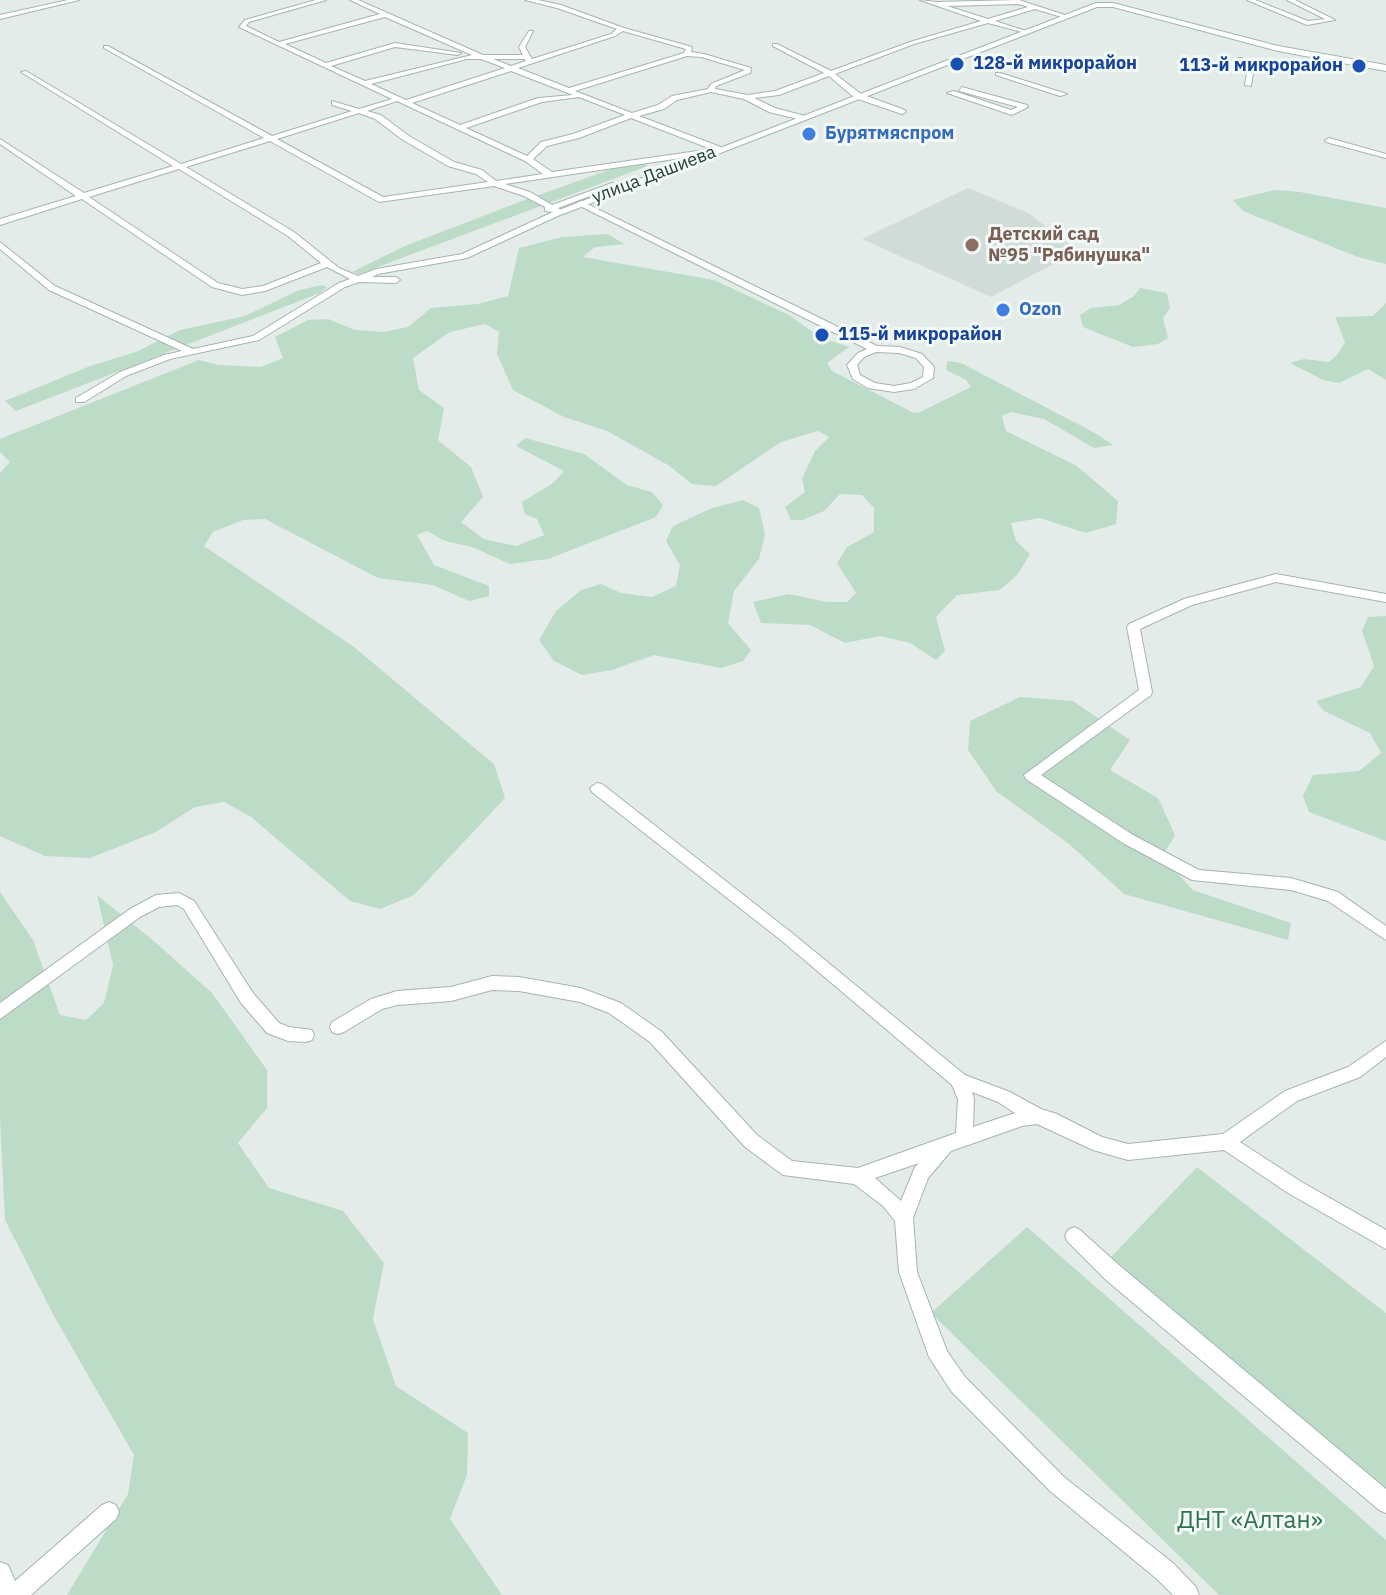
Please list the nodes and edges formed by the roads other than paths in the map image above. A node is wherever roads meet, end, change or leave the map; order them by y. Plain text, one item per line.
1 (76, 0) edge
2 (323, 0) edge
3 (353, 0) edge
4 (528, 0) edge
5 (923, 0) edge
6 (1250, 0) edge
7 (1290, 0) edge
8 (936, 4) junction
9 (1034, 7) junction
10 (387, 14) junction
11 (1065, 16) junction
12 (0, 17) edge
13 (992, 19) junction
14 (622, 29) junction
15 (531, 32) dead end
16 (1024, 32) junction
17 (282, 43) junction
18 (775, 45) dead end
19 (106, 47) dead end
20 (687, 54) junction
21 (478, 57) junction
22 (1240, 59) dead end
23 (528, 60) junction
24 (326, 65) junction
25 (516, 68) junction
26 (1386, 68) edge
27 (24, 72) dead end
28 (830, 73) junction
29 (998, 74) dead end
30 (365, 83) junction
31 (1249, 85) dead end
32 (962, 89) dead end
33 (711, 90) junction
34 (568, 91) junction
35 (951, 93) dead end
36 (1063, 94) dead end
37 (858, 96) junction
38 (584, 97) junction
39 (746, 97) junction
40 (402, 101) junction
41 (335, 103) dead end
42 (359, 111) junction
43 (902, 112) dead end
44 (631, 117) junction
45 (802, 118) junction
46 (457, 128) junction
47 (268, 138) junction
48 (1329, 140) dead end
49 (0, 141) edge
50 (719, 150) junction
51 (1386, 156) edge
52 (528, 159) junction
53 (177, 165) junction
54 (550, 175) junction
55 (496, 184) junction
56 (615, 185) dead end
57 (79, 196) junction
58 (581, 203) junction
59 (555, 210) junction
60 (0, 222) edge
61 (0, 245) edge
62 (326, 264) junction
63 (396, 280) dead end
64 (359, 285) junction
65 (875, 349) junction
66 (193, 352) junction
67 (164, 369) dead end
68 (80, 400) dead end
69 (1386, 598) edge
70 (597, 788) dead end
71 (1386, 934) edge
72 (0, 1012) edge
73 (338, 1027) dead end
74 (306, 1035) dead end
75 (1386, 1048) edge
76 (959, 1080) junction
77 (1037, 1116) junction
78 (964, 1138) junction
79 (1226, 1142) junction
80 (945, 1145) junction
81 (858, 1176) junction
82 (904, 1218) junction
83 (1074, 1236) dead end
84 (1386, 1240) edge
85 (1386, 1503) edge
86 (109, 1512) dead end
87 (0, 1573) edge
88 (13, 1595) edge
89 (1188, 1595) edge

1 - 12 street
2 - 17 street
3 - 10 street
4 - 14 street
5 - 8 street
6 - 7 street
8 - 9 street
8 - 13 street
9 - 11 street
9 - 13 street
10 - 17 street
10 - 21 street
11 - 16 street, улица Дашиева
11 - 26 street, улица Дашиева
13 - 16 street
13 - 28 street
14 - 20 street
14 - 23 street
15 - 23 street
16 - 37 street, улица Дашиева
17 - 24 street
18 - 28 street
19 - 47 street
20 - 33 street
20 - 34 street
21 - 23 street
21 - 24 street
21 - 25 street
21 - 30 street
22 - 31 street
23 - 25 street
24 - 30 street
25 - 34 street
25 - 40 street
27 - 53 street
28 - 37 street
28 - 39 street
29 - 36 street
30 - 40 street
32 - 35 street
33 - 39 street
33 - 44 street
34 - 38 street
37 - 43 street
37 - 45 street, улица Дашиева
38 - 44 street
38 - 46 street
39 - 45 street
40 - 42 street
40 - 46 street
41 - 42 street
42 - 47 street
42 - 55 street
44 - 50 street
44 - 52 street
45 - 50 street, улица Дашиева
46 - 52 street
47 - 53 street
47 - 55 street
48 - 51 street
49 - 57 street
50 - 54 street
50 - 58 street, улица Дашиева
52 - 54 street
53 - 57 street
53 - 62 street
54 - 55 street
55 - 59 street
56 - 59 street
57 - 60 street
57 - 62 street
58 - 59 street, улица Дашиева
58 - 65 street
59 - 64 street
61 - 66 street
62 - 64 street
63 - 64 street
64 - 66 street
65 - 65 street
66 - 67 street
66 - 68 street
69 - 71 street
70 - 76 street
72 - 74 street
73 - 81 street
75 - 79 street
76 - 77 street
76 - 78 street
77 - 78 street
77 - 79 street
78 - 80 street
79 - 84 street
80 - 81 street
80 - 82 street
81 - 82 street
82 - 89 street
83 - 85 street
86 - 88 street
87 - 88 street

